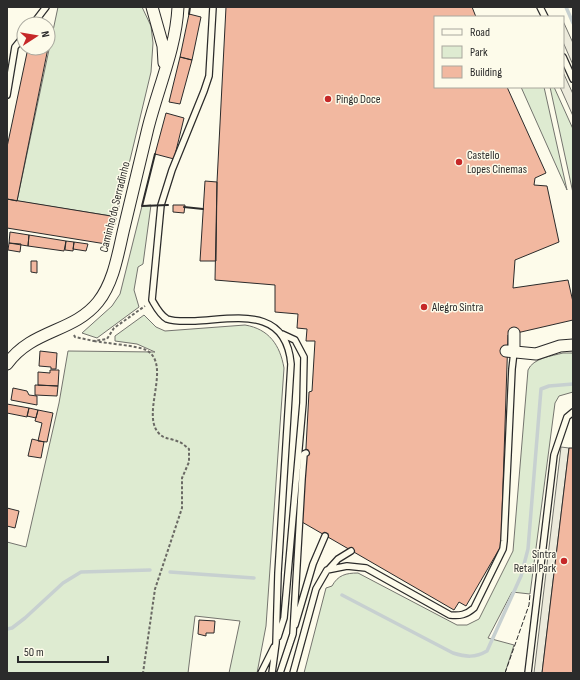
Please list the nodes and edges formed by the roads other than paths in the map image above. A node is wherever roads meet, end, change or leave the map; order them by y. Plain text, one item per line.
1 (46, 7) edge
2 (152, 7) edge
3 (178, 7) edge
4 (213, 7) edge
5 (540, 7) edge
6 (39, 16) edge
7 (544, 16) edge
8 (16, 47) edge
9 (564, 59) edge
10 (164, 70) junction
11 (573, 79) edge
12 (7, 95) edge
13 (514, 333) dead end
14 (281, 334) junction
15 (573, 345) edge
16 (510, 351) junction
17 (7, 364) edge
18 (573, 412) edge
19 (306, 453) dead end
20 (325, 536) dead end
21 (351, 551) dead end
22 (327, 570) junction
23 (293, 634) junction
24 (276, 643) junction
25 (261, 673) edge
26 (272, 673) edge
27 (280, 673) edge
28 (293, 673) edge
29 (528, 673) edge

1 - 6 lane
2 - 10 street
3 - 10 street, Caminho do Serradinho
4 - 14 lane
5 - 7 lane
8 - 12 lane
9 - 11 lane
10 - 17 street, Caminho do Serradinho
13 - 16 street
14 - 24 lane
14 - 24 lane
15 - 16 street
16 - 22 lane
18 - 29 lane
19 - 23 lane
20 - 23 lane
21 - 22 lane
22 - 28 lane
23 - 27 lane
24 - 25 lane
24 - 26 lane

